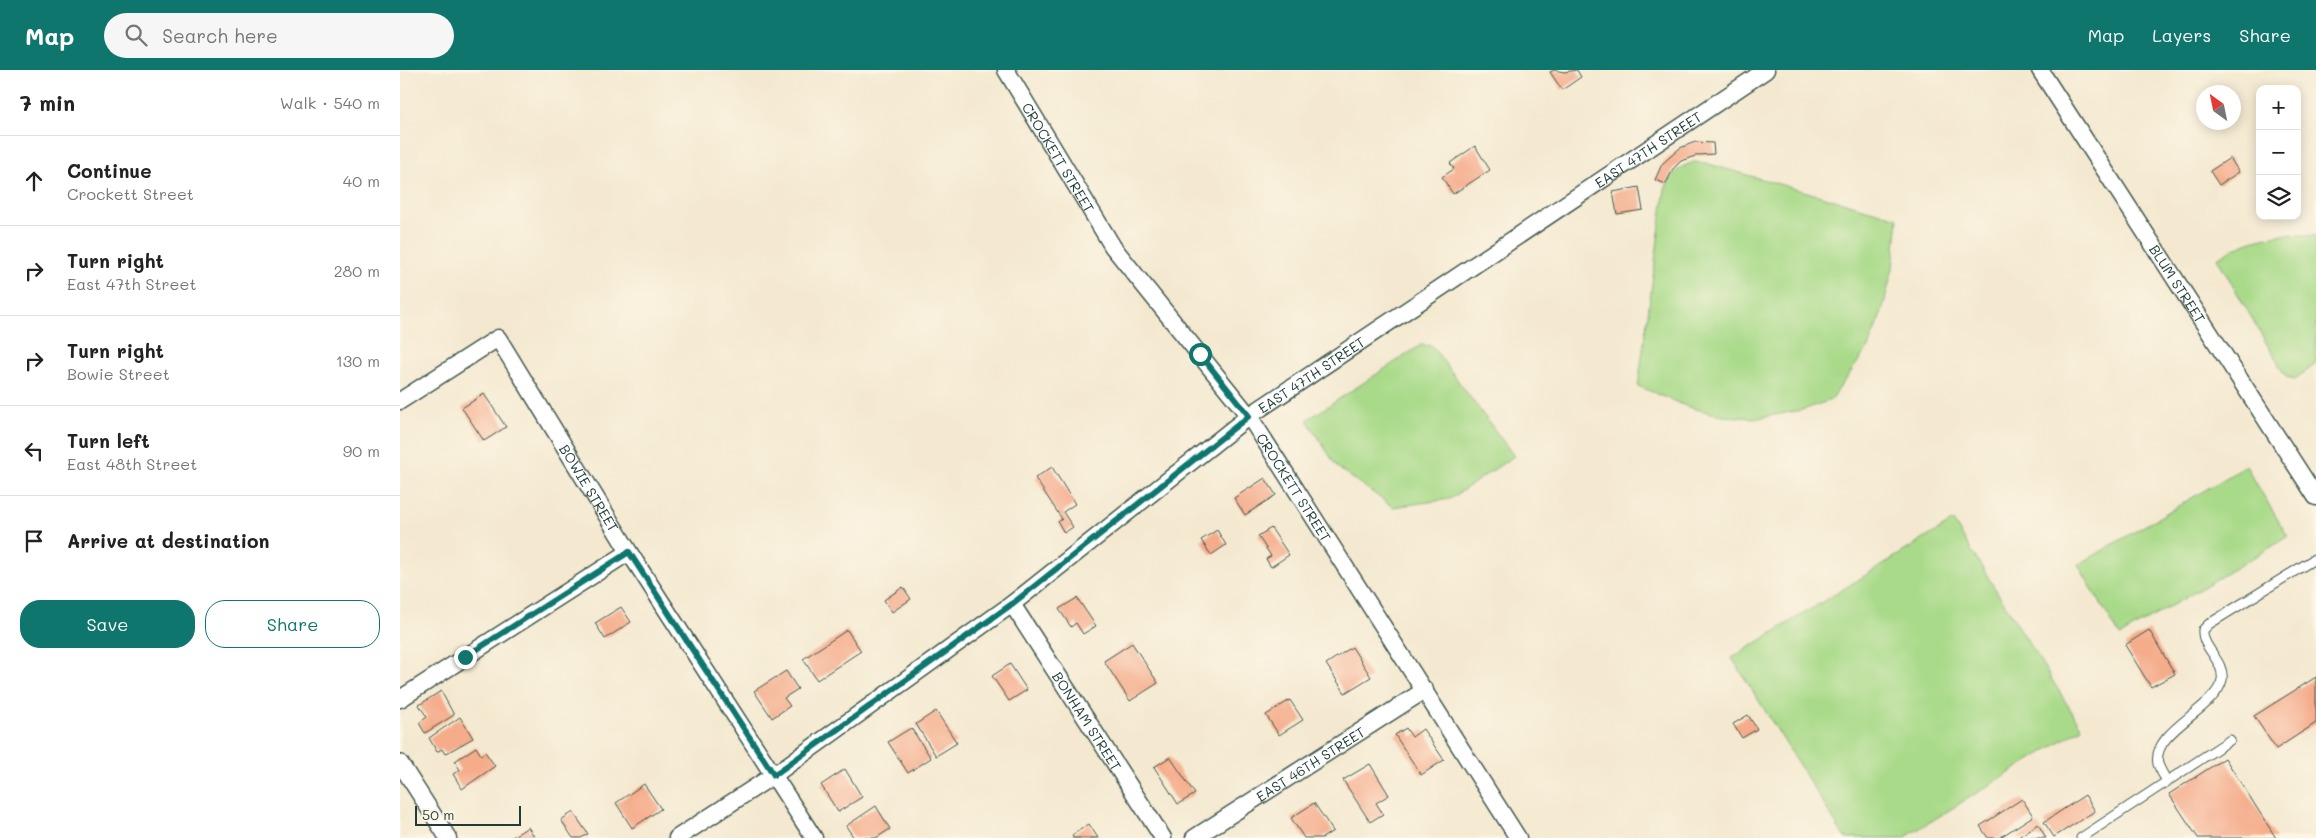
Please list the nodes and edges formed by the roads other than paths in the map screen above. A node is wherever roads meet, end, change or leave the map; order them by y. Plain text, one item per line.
1 (1006, 70) edge
2 (1766, 70) edge
3 (2040, 70) edge
4 (400, 402) edge
5 (1249, 416) junction
6 (2316, 497) edge
7 (629, 552) junction
8 (2316, 558) edge
9 (1012, 604) junction
10 (1425, 690) junction
11 (400, 700) edge
12 (2230, 740) dead end
13 (400, 763) edge
14 (774, 775) junction
15 (2167, 781) junction
16 (448, 838) edge
17 (678, 838) edge
18 (814, 838) edge
19 (1163, 838) edge
20 (1194, 838) edge
21 (1518, 838) edge
22 (2080, 838) edge

1 - 5 street, CROCKETT STREET
2 - 5 street, EAST 47TH STREET
3 - 6 street, BLUM STREET
4 - 7 street, BOWIE STREET
5 - 9 street, EAST 47TH STREET
5 - 10 street, CROCKETT STREET
7 - 11 street
7 - 14 street, BOWIE STREET
8 - 15 lane
9 - 14 street, EAST 47TH STREET
9 - 19 street, BONHAM STREET
10 - 20 street, EAST 46TH STREET
10 - 21 street, CROCKETT STREET
12 - 15 lane
13 - 16 street
14 - 17 street, EAST 47TH STREET
14 - 18 street, BOWIE STREET
15 - 22 lane

